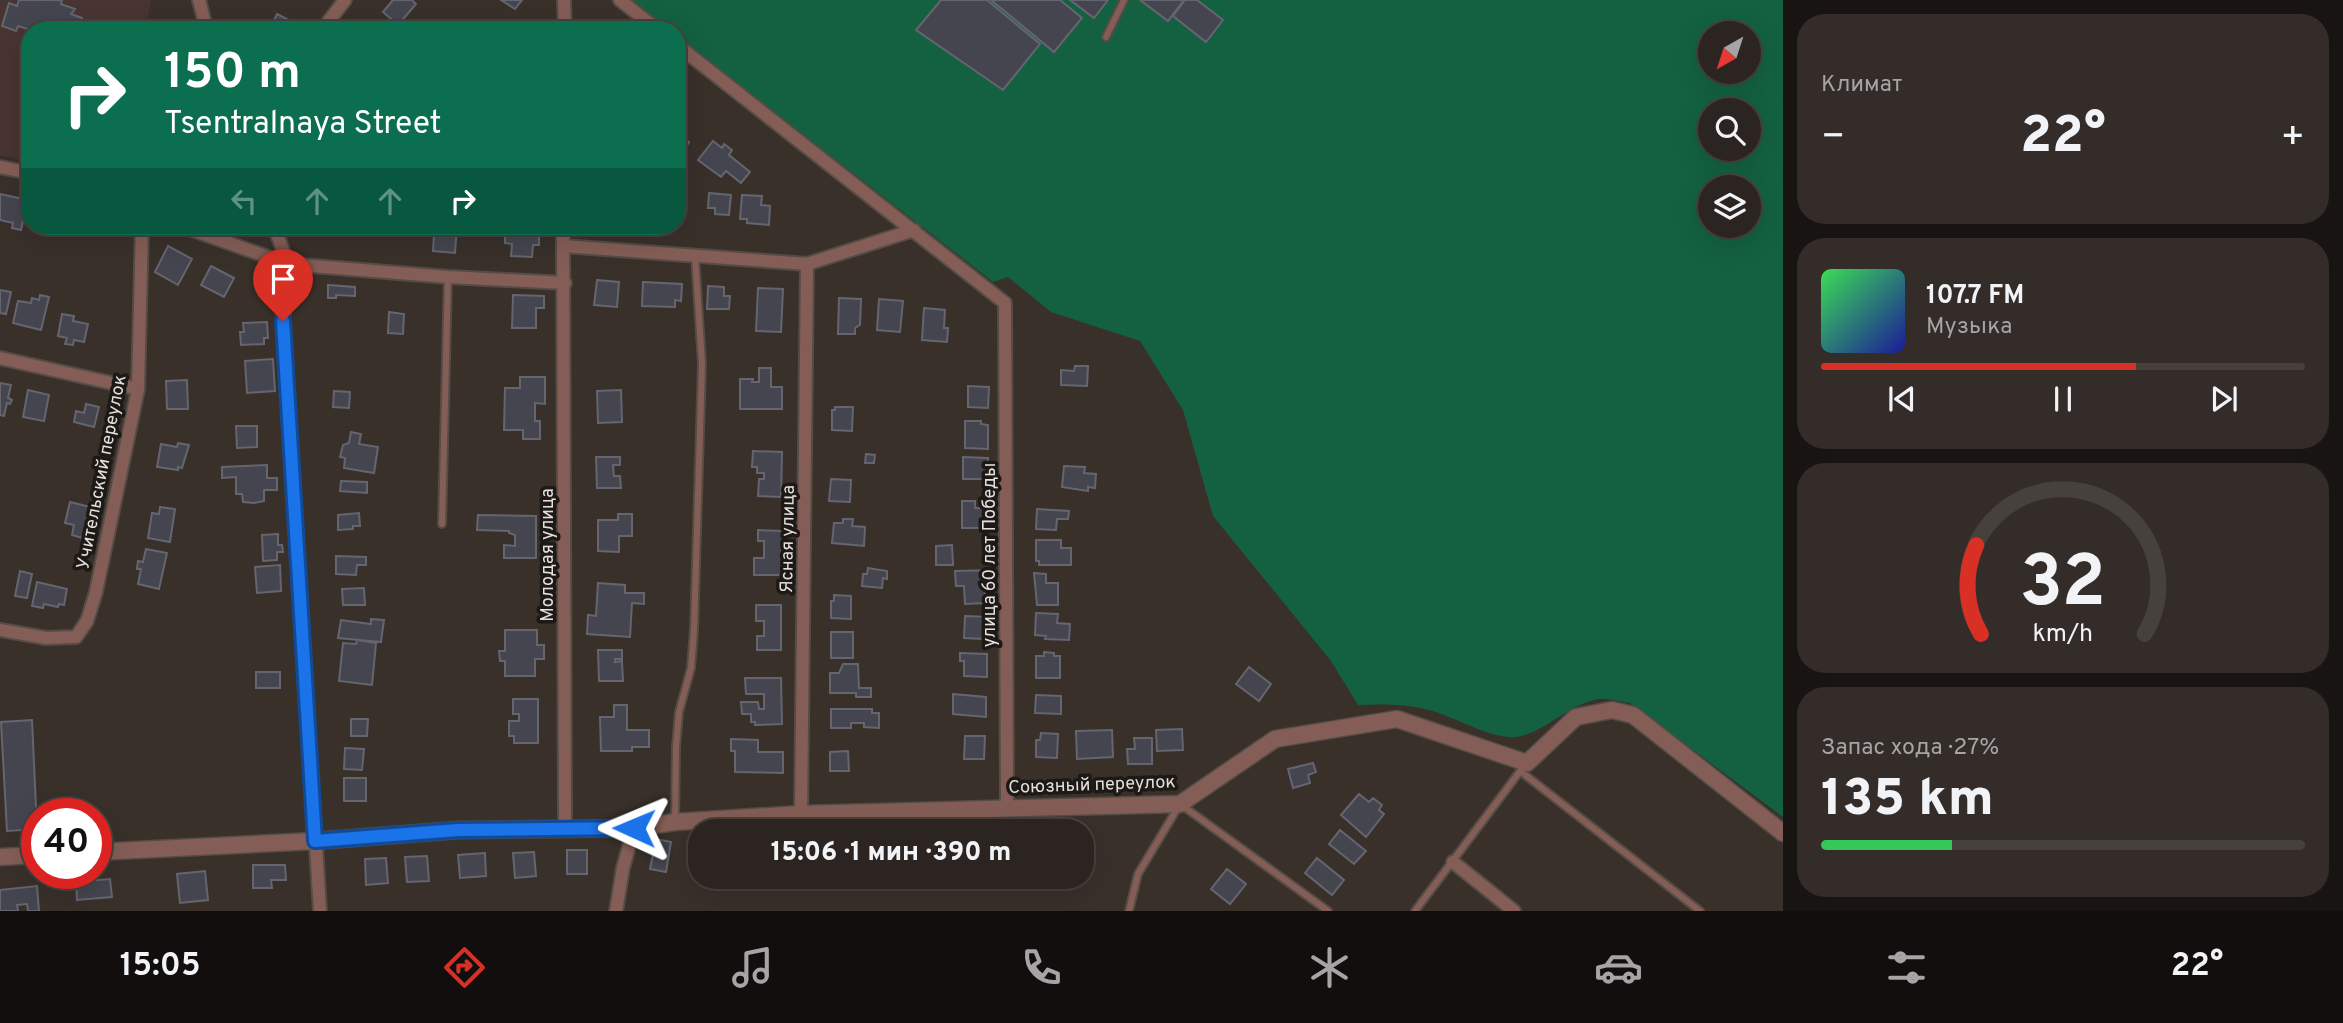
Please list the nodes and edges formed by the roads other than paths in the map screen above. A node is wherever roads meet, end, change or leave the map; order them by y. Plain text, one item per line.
1 (200, 0) edge
2 (345, 0) edge
3 (564, 0) edge
4 (620, 0) edge
5 (1124, 0) edge
6 (205, 21) edge
7 (329, 21) edge
8 (565, 21) edge
9 (647, 21) edge
10 (1106, 37) dead end
11 (686, 52) edge
12 (0, 167) edge
13 (21, 171) edge
14 (914, 230) junction
15 (142, 235) edge
16 (206, 235) edge
17 (277, 235) edge
18 (563, 235) edge
19 (563, 246) junction
20 (695, 256) junction
21 (288, 264) junction
22 (807, 264) junction
23 (448, 277) junction
24 (565, 283) junction
25 (0, 358) edge
26 (138, 389) junction
27 (442, 524) dead end
28 (0, 630) edge
29 (1524, 767) junction
30 (1180, 804) junction
31 (1007, 807) junction
32 (801, 814) junction
33 (675, 822) junction
34 (565, 827) junction
35 (634, 828) junction
36 (1783, 833) edge
37 (315, 841) junction
38 (112, 851) edge
39 (21, 856) edge
40 (0, 857) edge
41 (1452, 862) junction
42 (320, 911) edge
43 (616, 911) edge
44 (1129, 911) edge
45 (1328, 911) edge
46 (1415, 911) edge
47 (1514, 911) edge
48 (1700, 911) edge

1 - 6 street
2 - 7 street
3 - 8 street
4 - 9 street
5 - 10 lane
11 - 14 street
12 - 13 street
14 - 22 street
14 - 31 street, улица 60 лет Победы
15 - 26 street, Учительский переулок
16 - 21 street
17 - 21 street
18 - 19 street, Молодая улица
19 - 20 street
19 - 24 street, Молодая улица
20 - 22 street
20 - 33 lane
21 - 23 street
21 - 37 street
22 - 32 street, Ясная улица
23 - 24 street
23 - 27 lane
24 - 34 street, Молодая улица
25 - 26 street
26 - 28 street, Учительский переулок
29 - 30 street, Союзный переулок
29 - 36 street
29 - 41 lane
29 - 48 lane
30 - 31 street, Союзный переулок
30 - 44 lane
30 - 45 lane
31 - 32 street, Союзный переулок
32 - 33 street, Союзный переулок
33 - 35 street, Союзный переулок
34 - 35 street, Союзный переулок
34 - 37 street, Союзный переулок
35 - 43 street
37 - 38 street, Союзный переулок
37 - 42 street
39 - 40 street
41 - 46 lane
41 - 47 street

